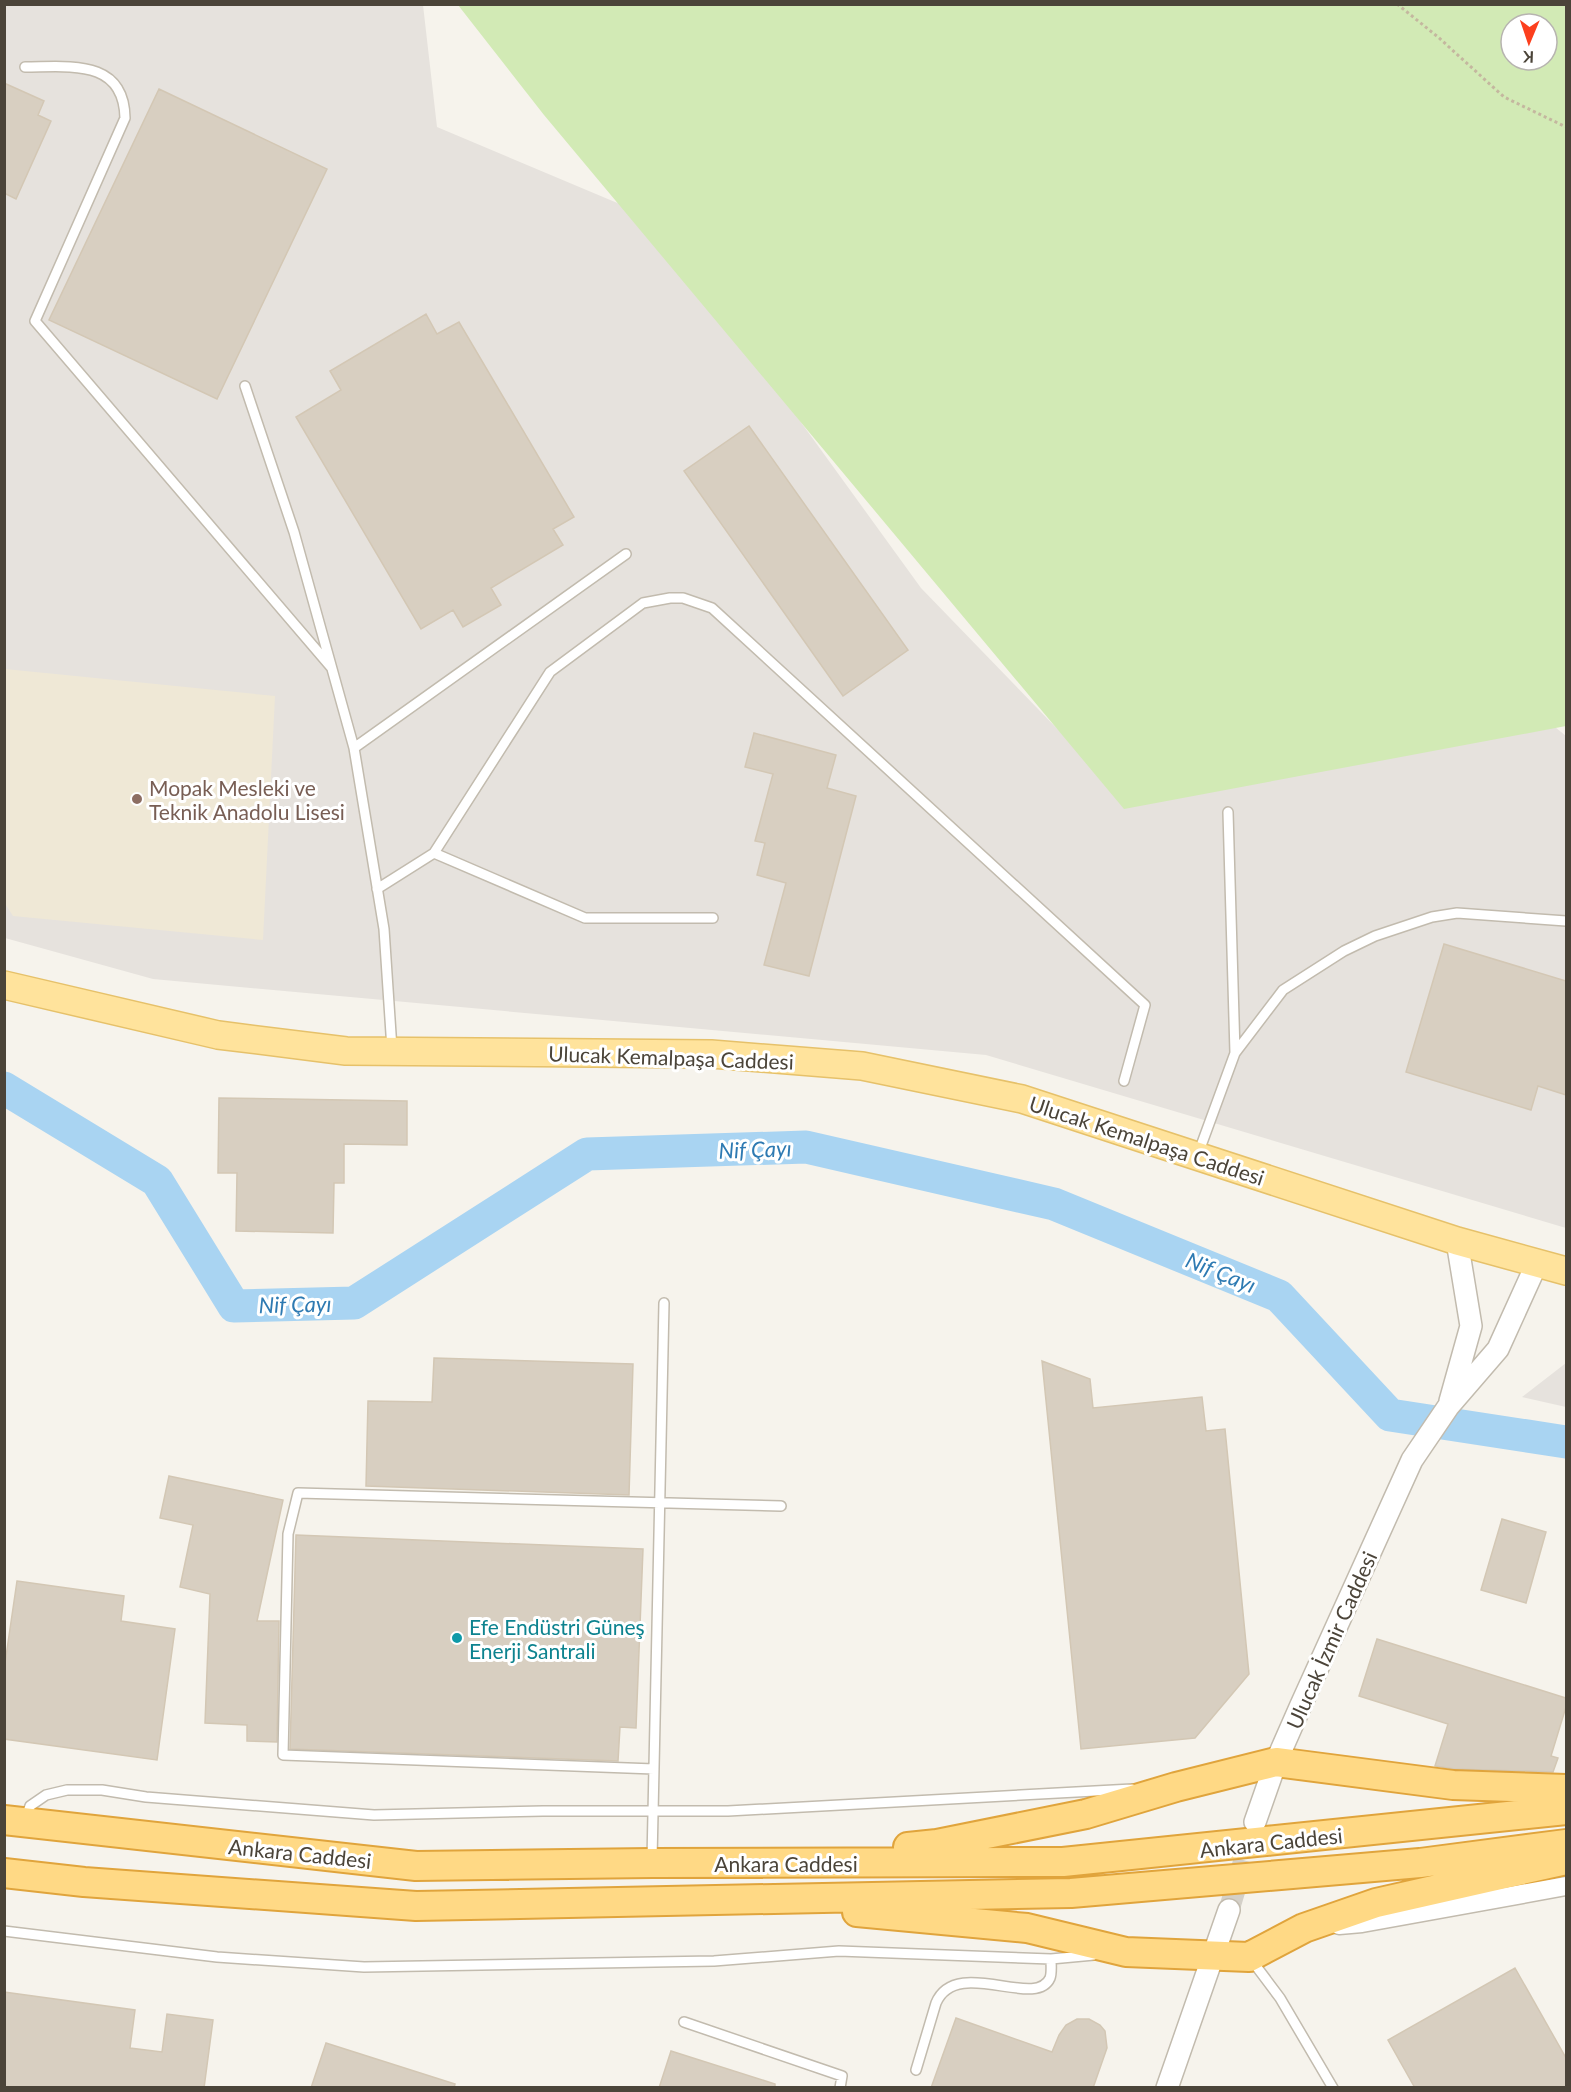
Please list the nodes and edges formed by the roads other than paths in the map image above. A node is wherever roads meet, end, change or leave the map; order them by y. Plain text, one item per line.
1 (25, 67) dead end
2 (245, 386) dead end
3 (626, 554) dead end
4 (332, 667) junction
5 (354, 748) junction
6 (1228, 812) dead end
7 (434, 853) junction
8 (378, 889) junction
9 (713, 918) dead end
10 (1566, 921) edge
11 (4, 984) edge
12 (392, 1051) junction
13 (1235, 1053) junction
14 (1124, 1081) dead end
15 (1197, 1156) junction
16 (1457, 1241) junction
17 (1537, 1263) junction
18 (1566, 1271) edge
19 (664, 1303) dead end
20 (1448, 1407) junction
21 (660, 1503) junction
22 (781, 1506) dead end
23 (1276, 1762) junction
24 (654, 1769) junction
25 (1176, 1787) junction
26 (1566, 1789) edge
27 (1566, 1810) edge
28 (653, 1811) junction
29 (15, 1821) edge
30 (1255, 1822) tunnel mouth
31 (1566, 1844) edge
32 (1566, 1860) edge
33 (652, 1863) junction
34 (759, 1863) junction
35 (4, 1873) edge
36 (1566, 1886) edge
37 (721, 1899) junction
38 (1229, 1910) tunnel mouth
39 (1304, 1928) junction
40 (4, 1931) edge
41 (1126, 1952) junction
42 (1214, 1955) junction
43 (1249, 1957) junction
44 (1051, 1959) junction
45 (684, 2022) dead end
46 (916, 2070) dead end
47 (840, 2088) edge
48 (1167, 2088) edge
49 (1333, 2088) edge

1 - 4 lane
2 - 4 lane
3 - 5 lane
4 - 5 lane
5 - 8 lane
6 - 13 lane
7 - 8 lane
7 - 9 lane
7 - 14 lane
8 - 12 lane
10 - 13 lane
11 - 12 main road, Ulucak Kemalpaşa Caddesi
12 - 15 main road, Ulucak Kemalpaşa Caddesi
13 - 15 lane
15 - 16 main road, Ulucak Kemalpaşa Caddesi
16 - 17 main road, Ulucak Kemalpaşa Caddesi
16 - 20 street
17 - 18 main road, Ulucak Kemalpaşa Caddesi
17 - 20 street
19 - 21 lane
20 - 23 street, Ulucak İzmir Caddesi
21 - 22 lane
21 - 24 lane
21 - 24 lane
23 - 25 highway
23 - 26 highway
23 - 30 street, Ulucak İzmir Caddesi
24 - 28 lane
25 - 28 lane
25 - 34 highway
27 - 34 highway, Ankara Caddesi
28 - 29 lane
28 - 33 lane
29 - 33 highway, Ankara Caddesi
31 - 37 highway, Ankara Caddesi
32 - 39 highway
33 - 34 highway, Ankara Caddesi
35 - 37 highway, Ankara Caddesi
36 - 39 street
37 - 41 highway
38 - 42 street
39 - 43 highway
40 - 44 lane
41 - 42 highway
41 - 44 lane
42 - 43 highway
42 - 48 street
43 - 49 lane
44 - 46 lane
45 - 47 lane

